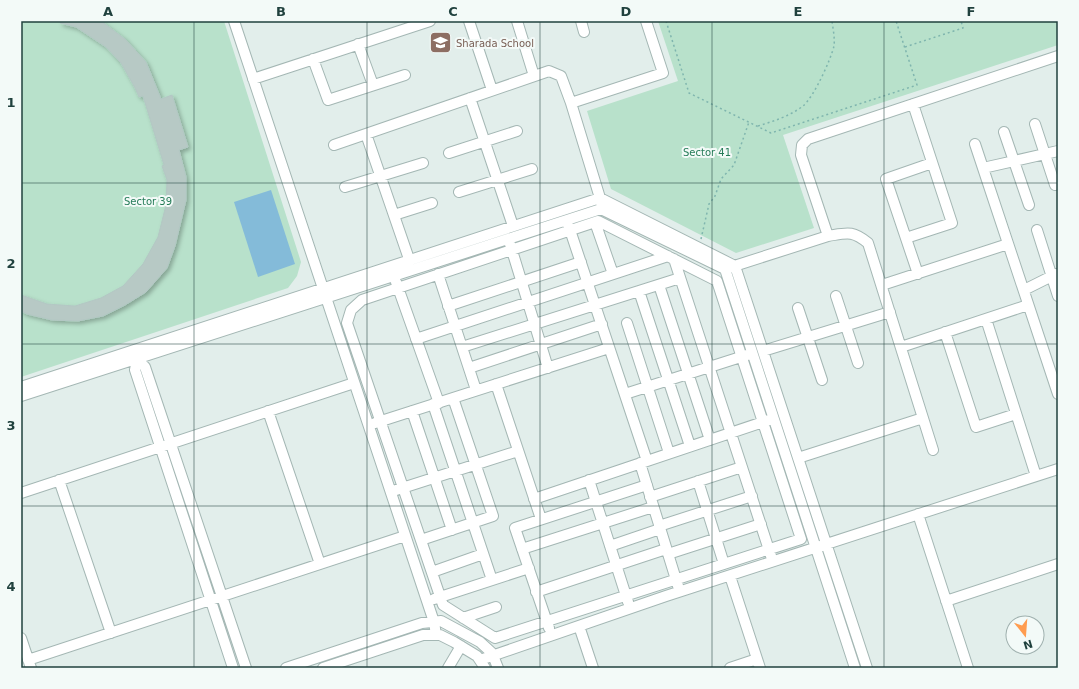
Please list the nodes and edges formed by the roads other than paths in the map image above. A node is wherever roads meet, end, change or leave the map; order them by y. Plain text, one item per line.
1 (234, 21) edge
2 (430, 21) edge
3 (469, 21) edge
4 (517, 21) edge
5 (580, 21) edge
6 (646, 21) edge
7 (412, 24) edge
8 (584, 32) dead end
9 (358, 44) junction
10 (1058, 56) edge
11 (313, 59) junction
12 (405, 75) dead end
13 (534, 76) junction
14 (253, 79) junction
15 (373, 85) junction
16 (492, 90) junction
17 (470, 98) junction
18 (571, 103) junction
19 (913, 104) junction
20 (1035, 124) dead end
21 (517, 130) dead end
22 (1004, 132) dead end
23 (366, 134) junction
24 (485, 141) junction
25 (975, 144) dead end
26 (334, 145) dead end
27 (1058, 151) edge
28 (449, 153) dead end
29 (1045, 154) junction
30 (1014, 161) junction
31 (423, 163) dead end
32 (932, 163) junction
33 (983, 168) junction
34 (532, 169) dead end
35 (381, 176) junction
36 (498, 180) junction
37 (1055, 185) dead end
38 (346, 187) dead end
39 (459, 192) dead end
40 (600, 198) junction
41 (432, 203) dead end
42 (1029, 205) dead end
43 (601, 209) junction
44 (394, 215) junction
45 (566, 220) junction
46 (595, 222) junction
47 (513, 226) junction
48 (570, 230) junction
49 (1037, 230) dead end
50 (828, 236) junction
51 (906, 238) junction
52 (508, 239) junction
53 (1008, 244) junction
54 (511, 250) junction
55 (671, 258) junction
56 (409, 260) junction
57 (581, 262) junction
58 (730, 267) junction
59 (438, 274) junction
60 (613, 274) junction
61 (918, 274) junction
62 (394, 275) junction
63 (1055, 275) edge
64 (680, 278) junction
65 (521, 282) junction
66 (587, 282) junction
67 (659, 285) junction
68 (882, 285) junction
69 (398, 287) junction
70 (1024, 290) junction
71 (639, 291) junction
72 (324, 292) junction
73 (836, 296) dead end
74 (1058, 296) edge
75 (528, 302) junction
76 (595, 305) junction
77 (1028, 305) junction
78 (448, 306) junction
79 (798, 308) dead end
80 (890, 312) junction
81 (986, 319) junction
82 (627, 323) dead end
83 (535, 324) junction
84 (602, 324) junction
85 (455, 326) junction
86 (846, 326) junction
87 (945, 332) junction
88 (808, 338) junction
89 (416, 339) junction
90 (541, 344) junction
91 (462, 347) junction
92 (901, 347) junction
93 (609, 348) junction
94 (763, 351) junction
95 (752, 353) junction
96 (742, 356) junction
97 (136, 359) junction
98 (858, 363) dead end
99 (709, 367) junction
100 (469, 368) junction
101 (548, 368) junction
102 (688, 373) junction
103 (668, 380) junction
104 (822, 380) dead end
105 (354, 383) junction
106 (496, 384) junction
107 (647, 386) junction
108 (21, 387) edge
109 (1057, 387) edge
110 (476, 390) junction
111 (625, 394) junction
112 (21, 396) edge
113 (453, 398) junction
114 (436, 403) junction
115 (268, 411) junction
116 (412, 411) junction
117 (1016, 414) junction
118 (774, 418) junction
119 (923, 418) junction
120 (380, 421) junction
121 (763, 422) junction
122 (368, 425) junction
123 (731, 433) junction
124 (710, 440) junction
125 (171, 443) junction
126 (690, 446) junction
127 (160, 447) junction
128 (933, 450) dead end
129 (518, 451) junction
130 (669, 453) junction
131 (798, 458) junction
132 (643, 462) junction
133 (475, 465) junction
134 (742, 467) junction
135 (1058, 469) edge
136 (456, 471) junction
137 (1036, 476) junction
138 (435, 478) junction
139 (59, 480) junction
140 (589, 480) junction
141 (698, 481) junction
142 (647, 485) junction
143 (403, 488) junction
144 (391, 492) junction
145 (21, 493) edge
146 (752, 496) junction
147 (650, 497) junction
148 (534, 499) junction
149 (596, 502) junction
150 (653, 507) junction
151 (707, 511) junction
152 (918, 514) junction
153 (541, 519) junction
154 (472, 523) junction
155 (603, 523) junction
156 (761, 524) junction
157 (660, 527) junction
158 (452, 530) junction
159 (405, 536) junction
160 (716, 539) junction
161 (421, 540) junction
162 (826, 544) junction
163 (610, 546) junction
164 (816, 548) junction
165 (522, 549) junction
166 (769, 549) junction
167 (667, 552) junction
168 (483, 554) junction
169 (773, 562) junction
170 (320, 564) junction
171 (724, 564) junction
172 (1058, 564) edge
173 (616, 566) junction
174 (529, 568) junction
175 (432, 572) junction
176 (730, 576) junction
177 (492, 580) junction
178 (676, 580) junction
179 (536, 592) junction
180 (680, 592) junction
181 (222, 596) junction
182 (626, 596) junction
183 (440, 597) junction
184 (211, 600) junction
185 (427, 601) junction
186 (946, 601) junction
187 (496, 607) dead end
188 (630, 609) junction
189 (463, 618) junction
190 (434, 622) junction
191 (546, 622) junction
192 (579, 626) junction
193 (111, 633) junction
194 (436, 635) junction
195 (551, 636) junction
196 (21, 638) edge
197 (461, 646) junction
198 (494, 655) junction
199 (29, 664) edge
200 (482, 664) edge
201 (759, 664) edge
202 (233, 668) edge
203 (246, 668) edge
204 (286, 668) edge
205 (324, 668) edge
206 (448, 668) edge
207 (498, 668) edge
208 (592, 668) edge
209 (730, 668) edge
210 (855, 668) edge
211 (867, 668) edge
212 (968, 668) edge

1 - 14 street
2 - 7 street
3 - 16 street
4 - 13 street
5 - 8 street
6 - 18 street
7 - 9 street
9 - 11 street
9 - 15 street
10 - 19 street
11 - 14 street
11 - 15 street
12 - 15 street
13 - 16 street
13 - 18 street
14 - 72 street
16 - 17 street
17 - 23 street
17 - 24 street
18 - 40 street
19 - 32 street
19 - 50 street
20 - 29 street
21 - 24 street
22 - 30 street
23 - 26 street
23 - 35 street
24 - 28 street
24 - 36 street
25 - 33 street
27 - 29 street
29 - 30 street
29 - 37 street
30 - 33 street
30 - 42 street
31 - 35 street
32 - 51 street
32 - 51 street
33 - 53 street
34 - 36 street
35 - 38 street
35 - 44 street
36 - 39 street
36 - 47 street
40 - 43 street
40 - 47 street
40 - 58 street
41 - 44 street
43 - 45 street
43 - 58 street
44 - 56 street
45 - 48 street
45 - 52 street
46 - 48 street
46 - 55 street
46 - 60 street
47 - 56 street
48 - 54 street
48 - 57 street
49 - 63 street
50 - 58 street
50 - 68 street
51 - 61 street
52 - 54 street
52 - 62 street
53 - 61 street
53 - 70 street
54 - 59 street
54 - 65 street
55 - 60 street
55 - 64 street
55 - 96 street
56 - 72 street
57 - 65 street
57 - 66 street
58 - 94 street
58 - 95 street
59 - 69 street
59 - 78 street
60 - 66 street
61 - 68 street
62 - 69 street
62 - 72 street
63 - 70 street
63 - 74 street
64 - 67 street
64 - 99 street
65 - 75 street
65 - 78 street
66 - 75 street
66 - 76 street
67 - 71 street
67 - 102 street
68 - 80 street
69 - 89 street
69 - 120 street
70 - 77 street
71 - 76 street
71 - 103 street
72 - 97 street
72 - 105 street
72 - 108 street
73 - 86 street
75 - 83 street
75 - 85 street
76 - 83 street
76 - 84 street
77 - 81 street
77 - 109 street
78 - 85 street
79 - 88 street
80 - 86 street
80 - 92 street
81 - 87 street
81 - 117 street
82 - 107 street
83 - 90 street
83 - 91 street
84 - 90 street
84 - 93 street
85 - 89 street
85 - 91 street
86 - 88 street
86 - 98 street
87 - 92 street
87 - 117 street
88 - 94 street
88 - 104 street
89 - 114 street
90 - 100 street
90 - 101 street
91 - 100 street
92 - 119 street
93 - 101 street
93 - 111 street
94 - 131 street
95 - 96 street
95 - 118 street
96 - 99 street
96 - 121 street
97 - 112 street
97 - 125 street
97 - 127 street
99 - 102 street
99 - 123 street
100 - 110 street
101 - 106 street
102 - 103 street
102 - 124 street
103 - 107 street
103 - 126 street
105 - 115 street
105 - 122 street
106 - 110 street
106 - 129 street
107 - 111 street
107 - 130 street
110 - 113 street
111 - 132 street
113 - 114 street
113 - 133 street
114 - 116 street
114 - 136 street
115 - 125 street
115 - 170 street
116 - 120 street
116 - 138 street
117 - 137 street
118 - 121 street
118 - 164 street
119 - 128 street
119 - 131 street
120 - 122 street
120 - 143 street
121 - 123 street
121 - 166 street
122 - 144 street
123 - 124 street
123 - 134 street
124 - 126 street
125 - 127 street
125 - 181 street
126 - 130 street
127 - 139 street
127 - 184 street
129 - 133 street
129 - 148 street
130 - 132 street
131 - 162 street
132 - 140 street
132 - 142 street
133 - 136 street
133 - 154 street
134 - 141 street
134 - 146 street
135 - 137 street
136 - 138 street
136 - 154 street
137 - 152 street
138 - 143 street
138 - 158 street
139 - 145 street
139 - 193 street
140 - 148 street
140 - 149 street
141 - 147 street
141 - 151 street
142 - 147 street
142 - 149 street
143 - 144 street
143 - 161 street
144 - 159 street
146 - 151 street
146 - 156 street
147 - 150 street
148 - 153 street
149 - 153 street
149 - 155 street
150 - 155 street
150 - 157 street
151 - 157 street
151 - 160 street
152 - 162 street
152 - 186 street
153 - 165 street
154 - 158 street
154 - 168 street
155 - 163 street
155 - 165 street
156 - 160 street
156 - 166 street
157 - 163 street
157 - 167 street
158 - 161 street
159 - 170 street
159 - 185 street
160 - 167 street
160 - 171 street
161 - 175 street
162 - 164 street
162 - 211 street
163 - 173 street
164 - 169 street
164 - 210 street
165 - 174 street
166 - 169 street
166 - 171 street
167 - 173 street
167 - 178 street
168 - 175 street
168 - 177 street
169 - 176 street
170 - 181 street
171 - 178 street
172 - 186 street
173 - 179 street
173 - 182 street
174 - 177 street
174 - 179 street
175 - 183 street
176 - 180 street
176 - 201 street
177 - 183 street
178 - 180 street
178 - 182 street
179 - 191 street
180 - 188 street
181 - 184 street
181 - 203 street
182 - 188 street
182 - 191 street
183 - 185 street
183 - 189 street
184 - 193 street
184 - 202 street
185 - 190 street
186 - 212 street
187 - 189 street
188 - 192 street
189 - 191 street
190 - 194 street
190 - 198 street
190 - 204 street
191 - 195 street
192 - 195 street
192 - 208 street
193 - 199 street
194 - 197 street
194 - 205 street
195 - 198 street
196 - 199 street
197 - 200 street
197 - 206 street
198 - 200 street
198 - 207 street
201 - 209 street

